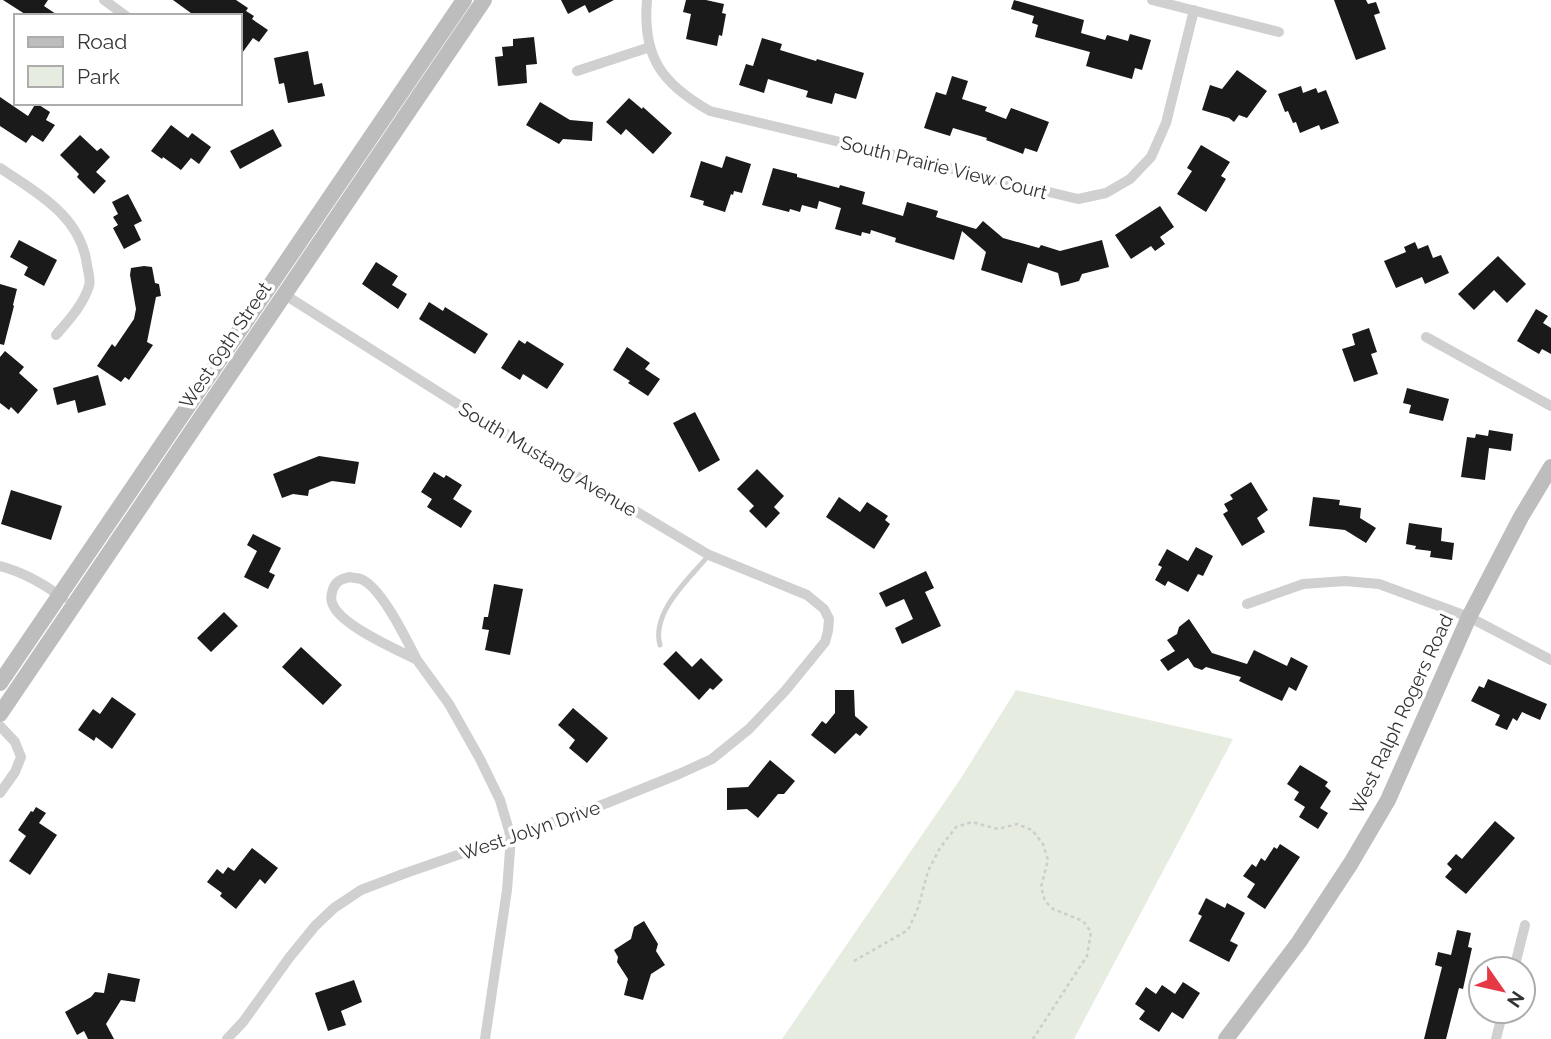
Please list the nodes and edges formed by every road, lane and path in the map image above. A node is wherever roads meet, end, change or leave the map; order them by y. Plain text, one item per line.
1 (104, 0) edge
2 (464, 0) edge
3 (484, 0) edge
4 (647, 0) edge
5 (1152, 0) edge
6 (1194, 10) junction
7 (124, 14) edge
8 (1279, 32) dead end
9 (650, 47) junction
10 (577, 71) dead end
11 (0, 168) edge
12 (277, 290) junction
13 (56, 335) dead end
14 (1426, 337) dead end
15 (1551, 406) edge
16 (1551, 467) edge
17 (709, 555) junction
18 (0, 566) edge
19 (60, 595) junction
20 (1247, 604) dead end
21 (74, 606) junction
22 (1469, 617) junction
23 (829, 619) joint
24 (660, 645) dead end
25 (416, 660) junction
26 (1551, 660) edge
27 (0, 683) edge
28 (0, 715) edge
29 (0, 726) edge
30 (0, 793) edge
31 (510, 837) junction
32 (1525, 925) dead end
33 (1518, 955) edge
34 (854, 961) dead end
35 (233, 1037) edge
36 (485, 1039) edge
37 (1033, 1039) edge
38 (1226, 1039) edge

1 - 7 street
2 - 12 main road, West 69th Street
3 - 12 main road, West 69th Street
4 - 9 street, South Prairie View Court
5 - 6 street
6 - 8 street
6 - 9 street, South Prairie View Court
9 - 10 street
11 - 13 street
12 - 17 street, South Mustang Avenue
12 - 19 main road, West 69th Street
12 - 21 main road, West 69th Street
14 - 15 street
16 - 22 main road, West Ralph Rogers Road
17 - 23 street, South Mustang Avenue
17 - 24 lane
18 - 19 street
19 - 21 street
19 - 27 main road, West 69th Street
20 - 22 street
21 - 28 main road, West 69th Street
22 - 26 street
22 - 38 main road, West Ralph Rogers Road
23 - 31 street, West Jolyn Drive
25 - 25 street
25 - 31 street
29 - 30 street
31 - 35 street, West Jolyn Drive
31 - 36 street
32 - 33 street
34 - 37 path

